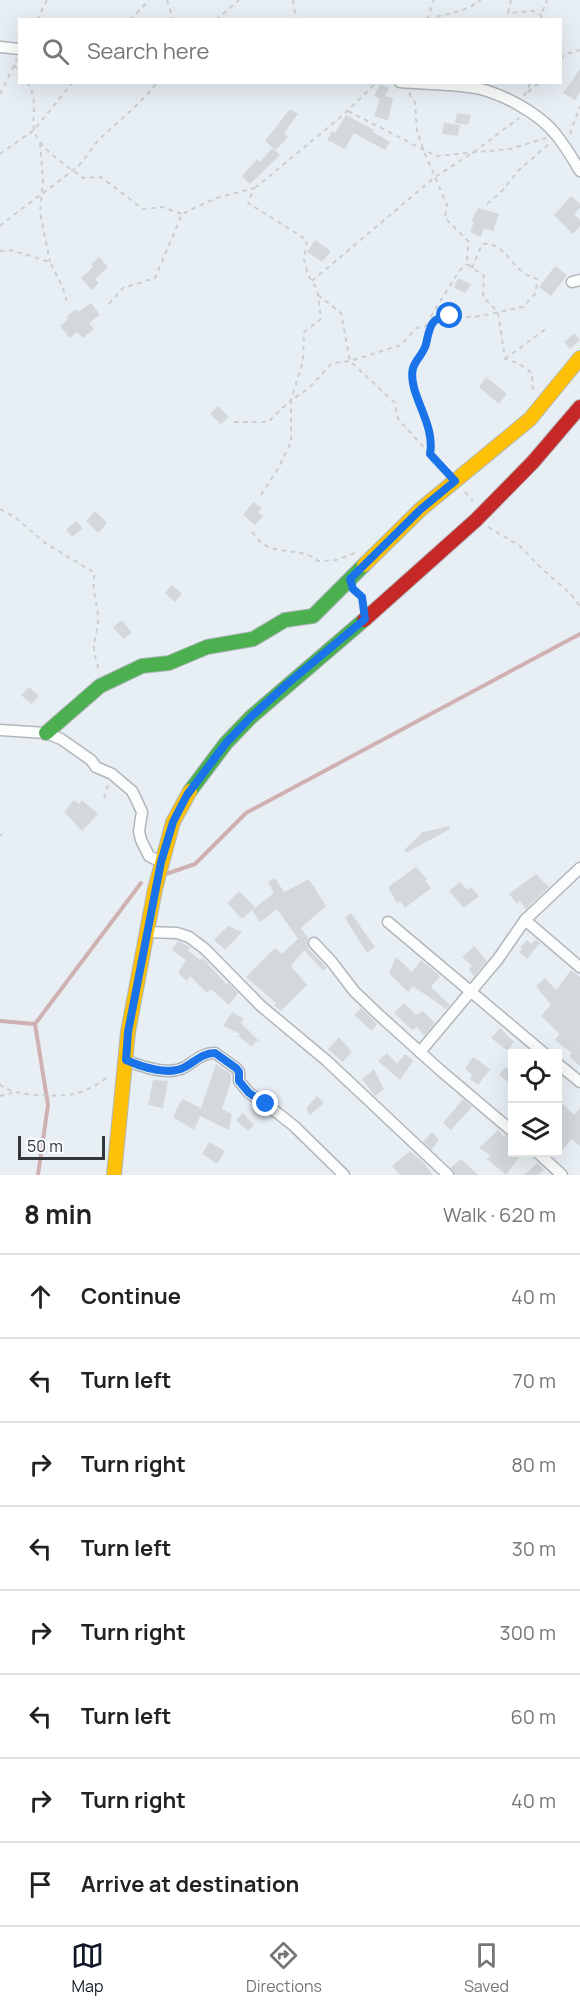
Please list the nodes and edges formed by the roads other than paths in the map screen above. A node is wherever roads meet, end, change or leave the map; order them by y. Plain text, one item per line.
1 (0, 47) edge
2 (18, 50) edge
3 (401, 85) edge
4 (580, 171) edge
5 (580, 358) edge
6 (580, 407) edge
7 (0, 730) edge
8 (46, 733) junction
9 (161, 862) junction
10 (580, 869) edge
11 (525, 920) junction
12 (388, 922) dead end
13 (147, 932) junction
14 (314, 944) dead end
15 (580, 968) edge
16 (470, 992) junction
17 (540, 1049) edge
18 (420, 1052) junction
19 (126, 1060) junction
20 (562, 1067) edge
21 (580, 1082) edge
22 (508, 1127) edge
23 (542, 1157) edge
24 (114, 1175) edge
25 (344, 1175) edge
26 (448, 1175) edge
27 (562, 1175) edge

1 - 2 street
3 - 4 street
5 - 8 main road
6 - 9 main road
7 - 8 street
8 - 9 street
9 - 13 main road
10 - 11 street
11 - 15 street
11 - 16 street
12 - 16 street
13 - 19 main road
13 - 26 street
14 - 18 street
16 - 17 street
16 - 18 street
18 - 22 street
19 - 24 main road
19 - 25 street
20 - 21 street
23 - 27 street

